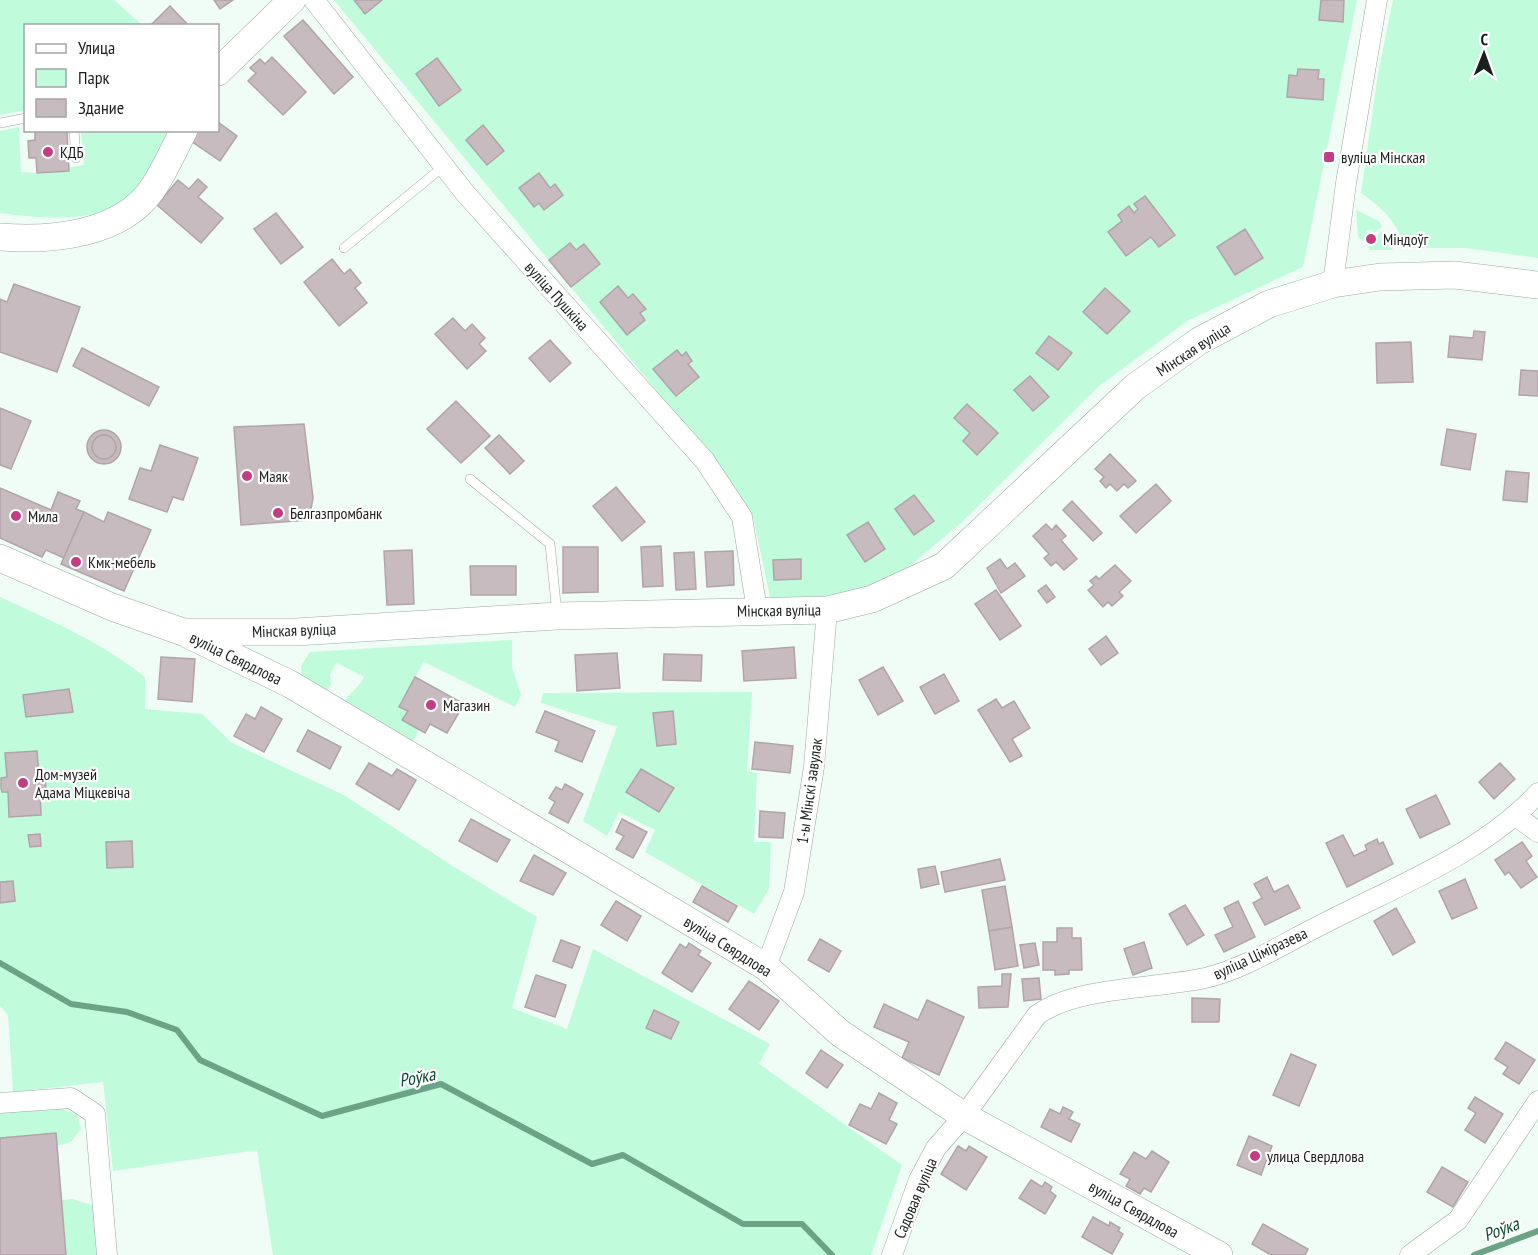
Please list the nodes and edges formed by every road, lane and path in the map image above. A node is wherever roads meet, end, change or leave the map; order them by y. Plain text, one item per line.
1 (292, 0) edge
2 (314, 0) edge
3 (1377, 0) edge
4 (219, 71) edge
5 (24, 118) edge
6 (0, 123) edge
7 (74, 132) edge
8 (183, 132) edge
9 (76, 158) dead end
10 (444, 166) junction
11 (0, 237) edge
12 (344, 248) dead end
13 (1333, 284) junction
14 (1538, 285) edge
15 (470, 479) dead end
16 (0, 558) edge
17 (757, 610) junction
18 (827, 610) junction
19 (557, 616) junction
20 (183, 632) junction
21 (296, 632) junction
22 (290, 684) junction
23 (1538, 793) edge
24 (1517, 817) junction
25 (1538, 832) edge
26 (766, 968) junction
27 (1538, 1101) edge
28 (0, 1104) edge
29 (964, 1116) junction
30 (107, 1255) edge
31 (892, 1255) edge
32 (1219, 1255) edge
33 (1410, 1255) edge

1 - 4 street
2 - 10 street, вуліца Пушкіна
3 - 13 street
5 - 6 lane
7 - 9 lane
8 - 11 street
10 - 12 lane
10 - 17 street, вуліца Пушкіна
13 - 14 street, Мінская вуліца
13 - 18 street, Мінская вуліца
15 - 19 lane
16 - 20 street, Мінская вуліца
17 - 18 street, Мінская вуліца
17 - 19 street, Мінская вуліца
18 - 26 street, 1-ы Мінскі завулак
19 - 21 street, Мінская вуліца
20 - 21 street, Мінская вуліца
20 - 22 street, вуліца Свярдлова
21 - 22 street, вуліца Свярдлова
22 - 26 street, вуліца Свярдлова
23 - 24 street, вуліца Ціміразева
24 - 25 street
24 - 29 street, вуліца Ціміразева
26 - 29 street, вуліца Свярдлова
27 - 33 street
28 - 30 street
29 - 31 street, Садовая вуліца
29 - 32 street, вуліца Свярдлова

